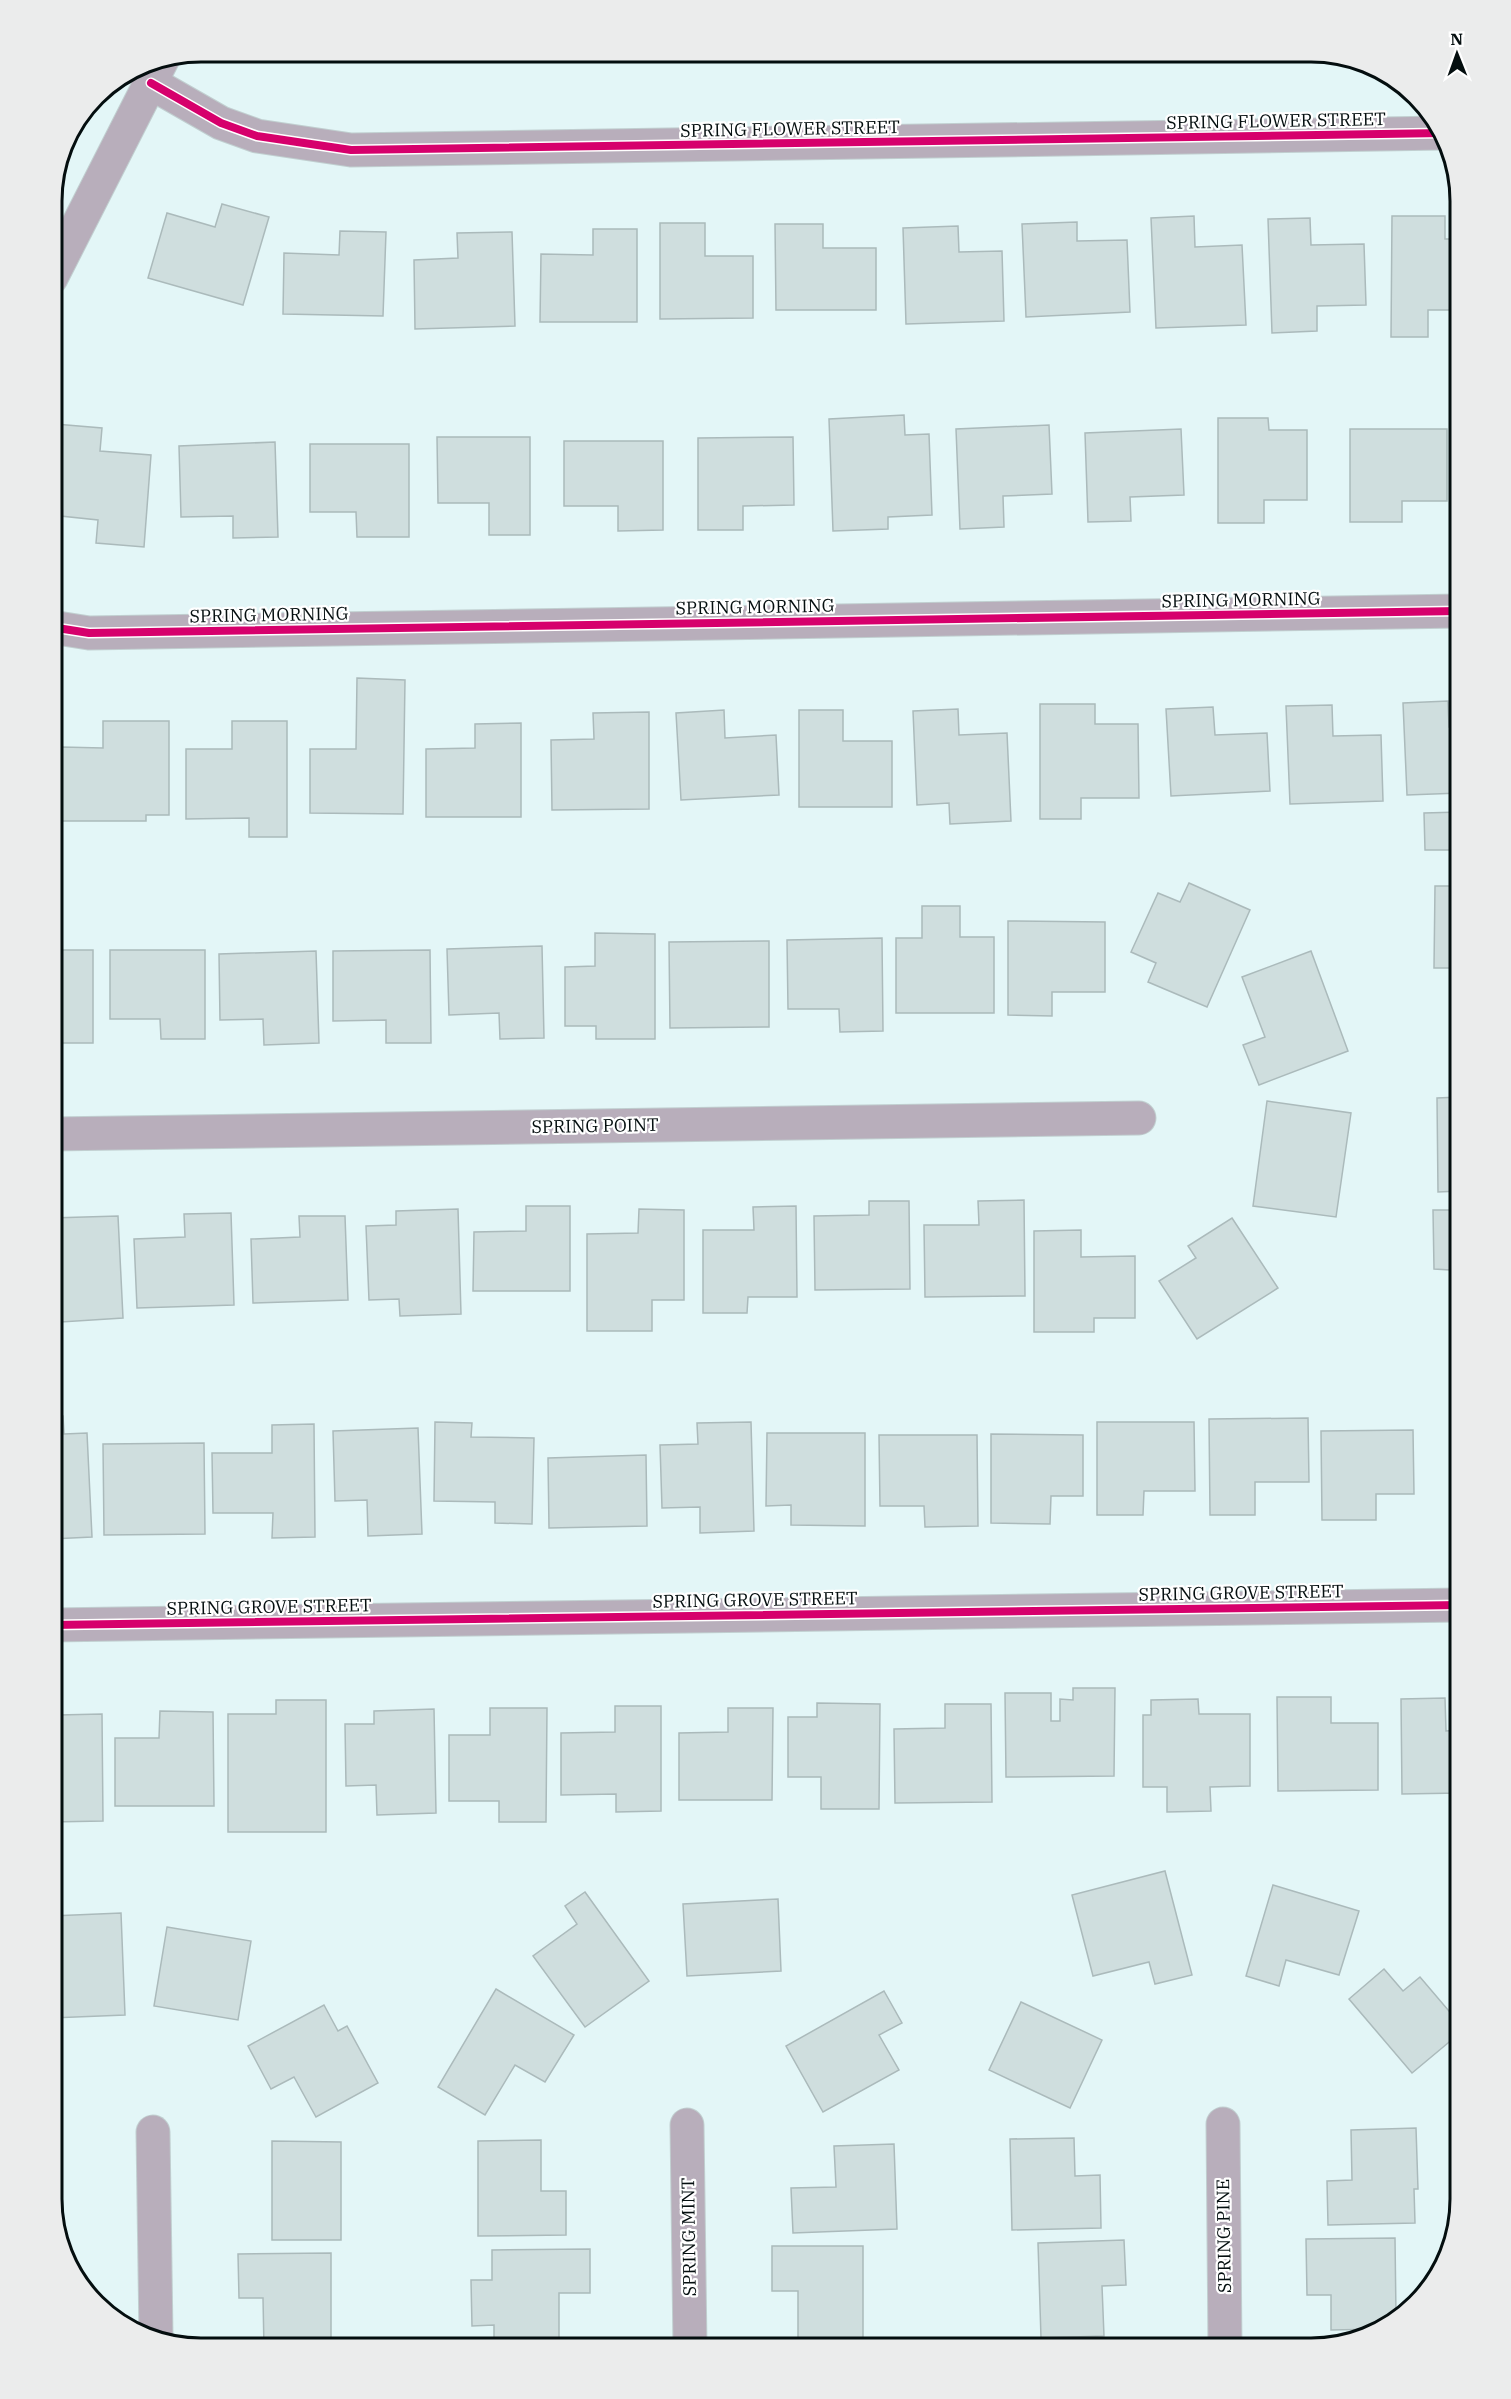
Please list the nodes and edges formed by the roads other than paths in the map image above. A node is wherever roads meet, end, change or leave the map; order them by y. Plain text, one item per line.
1 (157, 70) edge
2 (1432, 134) edge
3 (62, 256) edge
4 (1450, 611) edge
5 (62, 629) edge
6 (1139, 1118) dead end
7 (62, 1134) edge
8 (1450, 1605) edge
9 (62, 1625) edge
10 (1223, 2124) dead end
11 (687, 2126) dead end
12 (153, 2132) dead end
13 (156, 2330) edge
14 (690, 2337) edge
15 (1225, 2338) edge

1 - 2 street, SPRING FLOWER STREET
1 - 3 street
4 - 5 street, SPRING MORNING
6 - 7 street, SPRING POINT
8 - 9 street, SPRING GROVE STREET
10 - 15 street, SPRING PINE
11 - 14 street, SPRING MINT
12 - 13 street

